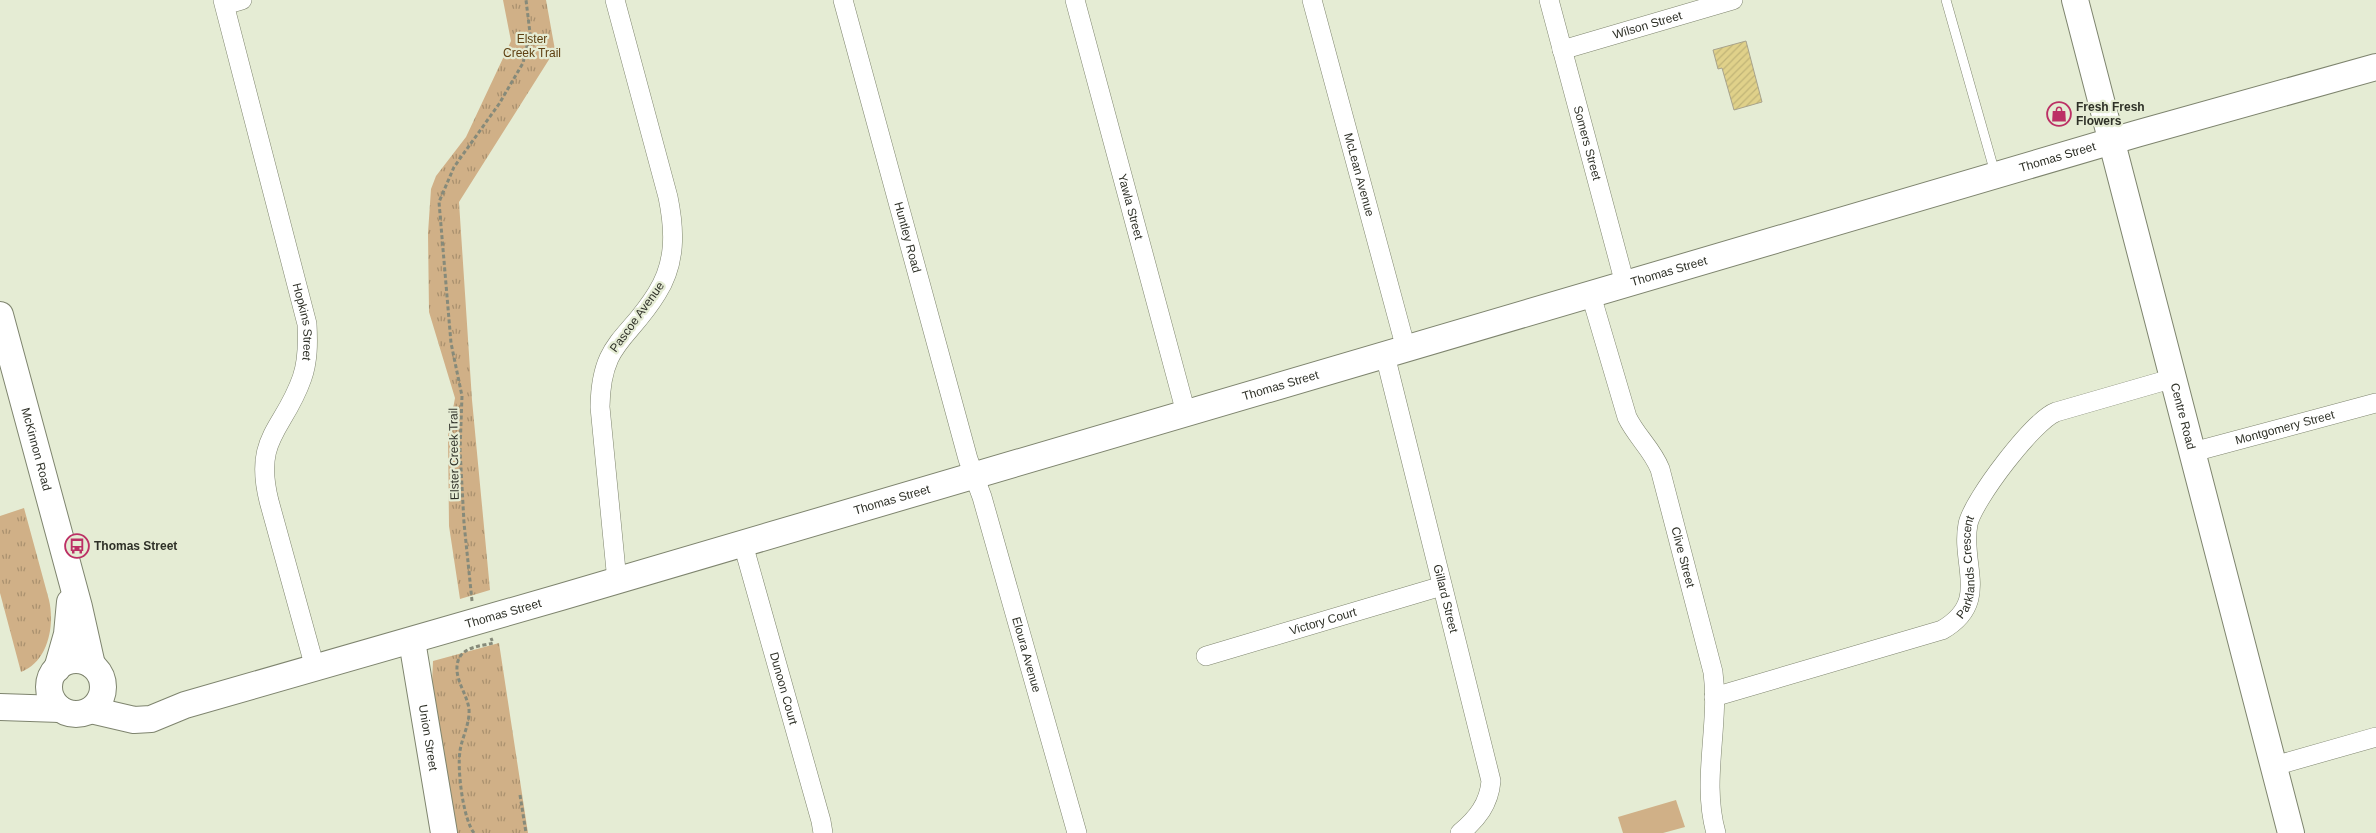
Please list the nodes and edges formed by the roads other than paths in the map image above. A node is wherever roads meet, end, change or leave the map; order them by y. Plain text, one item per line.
1 (614, 0) edge
2 (843, 0) edge
3 (1075, 0) edge
4 (1312, 0) edge
5 (1549, 0) edge
6 (1733, 0) edge
7 (1946, 0) edge
8 (2074, 0) edge
9 (230, 2) edge
10 (1562, 50) junction
11 (2376, 68) edge
12 (2113, 140) junction
13 (1996, 175) junction
14 (1625, 284) junction
15 (1591, 294) junction
16 (0, 315) edge
17 (1395, 352) junction
18 (2174, 378) junction
19 (2376, 403) edge
20 (1186, 413) junction
21 (2193, 452) junction
22 (974, 476) junction
23 (742, 544) junction
24 (617, 580) junction
25 (72, 584) junction
26 (1442, 586) junction
27 (412, 640) junction
28 (1206, 656) dead end
29 (316, 668) junction
30 (54, 673) junction
31 (97, 674) junction
32 (1714, 697) junction
33 (185, 705) junction
34 (0, 706) edge
35 (60, 709) junction
36 (91, 710) junction
37 (2376, 737) edge
38 (2274, 766) junction
39 (2285, 831) edge
40 (444, 833) edge
41 (822, 833) edge
42 (1077, 833) edge
43 (1460, 833) edge
44 (1716, 833) edge

1 - 24 street, Pascoe Avenue
2 - 22 street, Huntley Road
3 - 20 street, Yawla Street
4 - 17 street, McLean Avenue
5 - 10 street, Somers Street
6 - 10 street, Wilson Street
7 - 13 lane
8 - 12 street, Centre Road
9 - 29 street, Hopkins Street
10 - 14 street, Somers Street
11 - 12 street, Thomas Street
12 - 13 street, Thomas Street
12 - 18 street, Centre Road
13 - 14 street, Thomas Street
14 - 15 street, Thomas Street
15 - 17 street, Thomas Street
15 - 32 street, Clive Street
16 - 25 street, McKinnon Road
17 - 20 street, Thomas Street
17 - 26 street, Gillard Street
18 - 21 street, Centre Road
18 - 32 street, Parklands Crescent
19 - 21 street, Montgomery Street
20 - 22 street, Thomas Street
21 - 38 street, Centre Road
22 - 23 street, Thomas Street
22 - 42 street, Eloura Avenue
23 - 24 street, Thomas Street
23 - 41 street, Dunoon Court
24 - 27 street, Thomas Street
25 - 30 street, McKinnon Road
25 - 31 street, McKinnon Road
26 - 28 street, Victory Court
26 - 43 street, Gillard Street
27 - 29 street, Thomas Street
27 - 40 street, Union Street
29 - 33 street, Thomas Street
30 - 31 street
30 - 34 street
30 - 35 street
31 - 33 street, Thomas Street
31 - 36 street
32 - 44 street, Clive Street
33 - 36 street, Thomas Street
34 - 35 street
35 - 36 street
37 - 38 street
38 - 39 street, Centre Road

